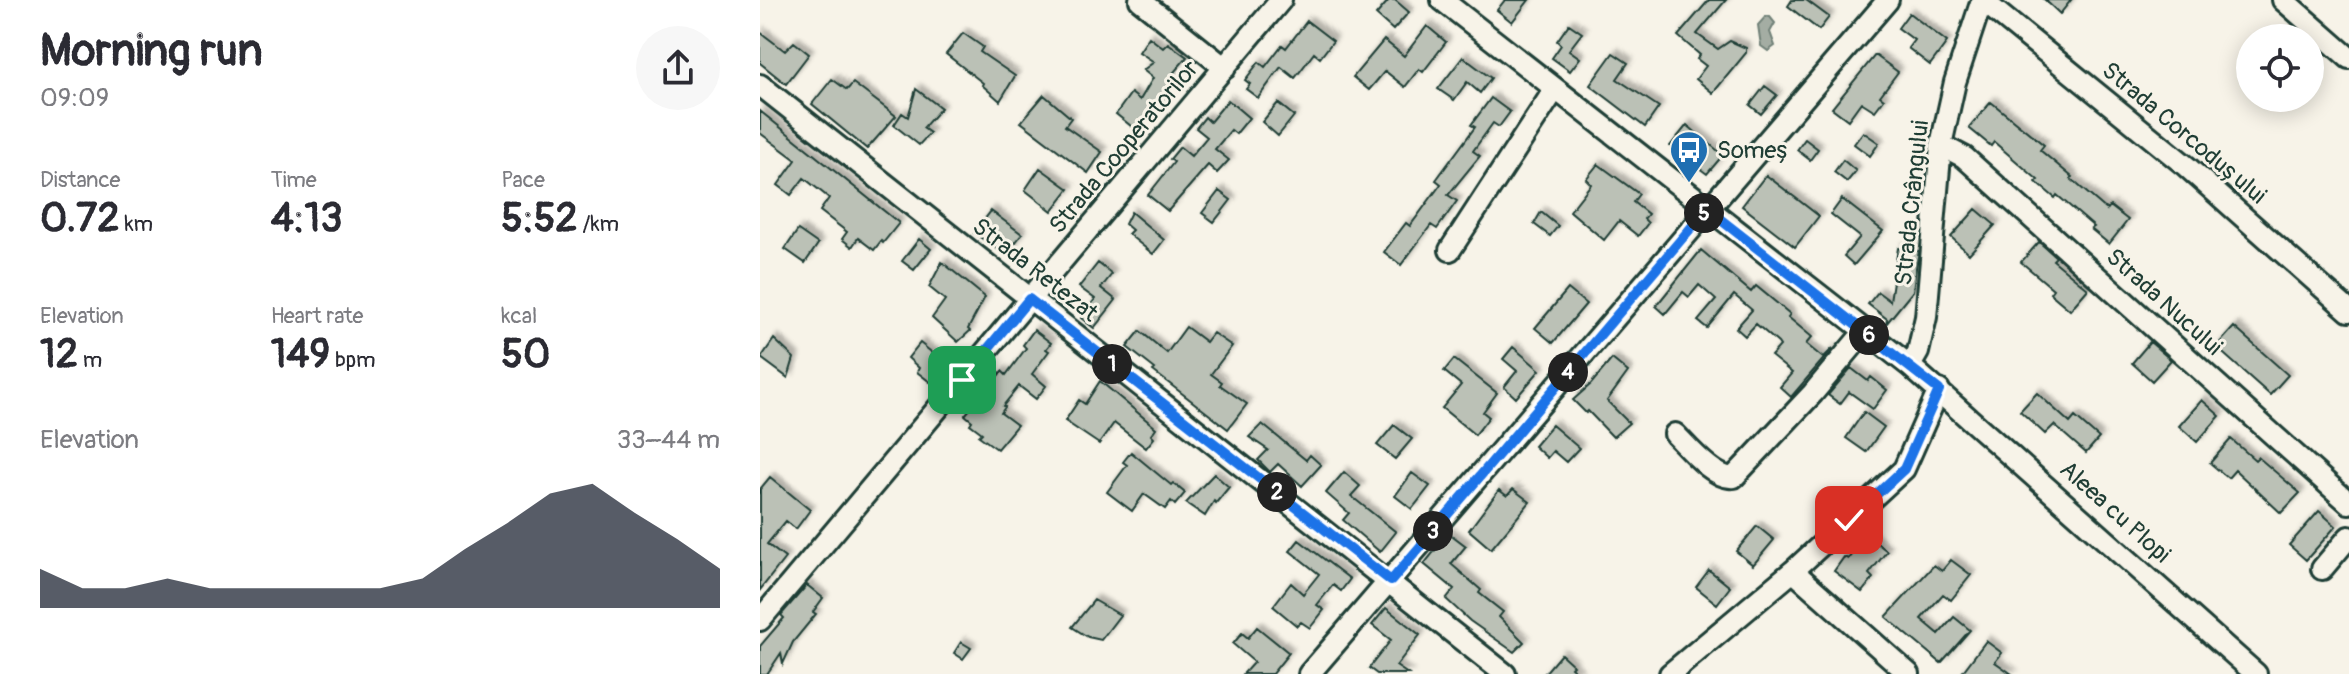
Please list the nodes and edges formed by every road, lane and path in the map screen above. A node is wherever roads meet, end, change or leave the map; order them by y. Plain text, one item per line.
1 (1140, 0) edge
2 (1281, 0) edge
3 (1442, 0) edge
4 (1888, 0) edge
5 (1982, 0) edge
6 (2283, 0) edge
7 (2349, 58) edge
8 (1225, 68) junction
9 (760, 85) edge
10 (1555, 89) junction
11 (1941, 145) junction
12 (1707, 209) junction
13 (1450, 250) dead end
14 (1029, 299) junction
15 (2349, 311) edge
16 (1865, 331) junction
17 (1910, 366) junction
18 (1939, 390) junction
19 (1675, 434) dead end
20 (2349, 503) edge
21 (2349, 537) edge
22 (2322, 569) dead end
23 (1793, 571) junction
24 (1391, 581) junction
25 (760, 620) edge
26 (2243, 670) edge
27 (1672, 673) edge
28 (1309, 674) edge
29 (1505, 674) edge
30 (1909, 674) edge

1 - 8 street
2 - 8 street, Strada Cooperatorilor
3 - 10 street, Aleea cu Plopi
4 - 12 street
5 - 11 street, Strada Crângului
5 - 15 street, Strada Corcodușului
6 - 7 street
8 - 14 street, Strada Cooperatorilor
9 - 14 street, Strada Retezat
10 - 12 street, Aleea cu Plopi
10 - 13 street
11 - 17 street, Strada Crângului
11 - 20 street, Strada Nucului
12 - 16 street, Aleea cu Plopi
12 - 24 street
14 - 24 street, Strada Retezat
14 - 25 street, Strada Cooperatorilor
16 - 17 street, Aleea cu Plopi
16 - 19 street
17 - 18 street, Aleea cu Plopi
18 - 23 street
18 - 26 street, Aleea cu Plopi
21 - 22 street
23 - 27 street
23 - 30 street
24 - 28 street
24 - 29 street, Strada Retezat

